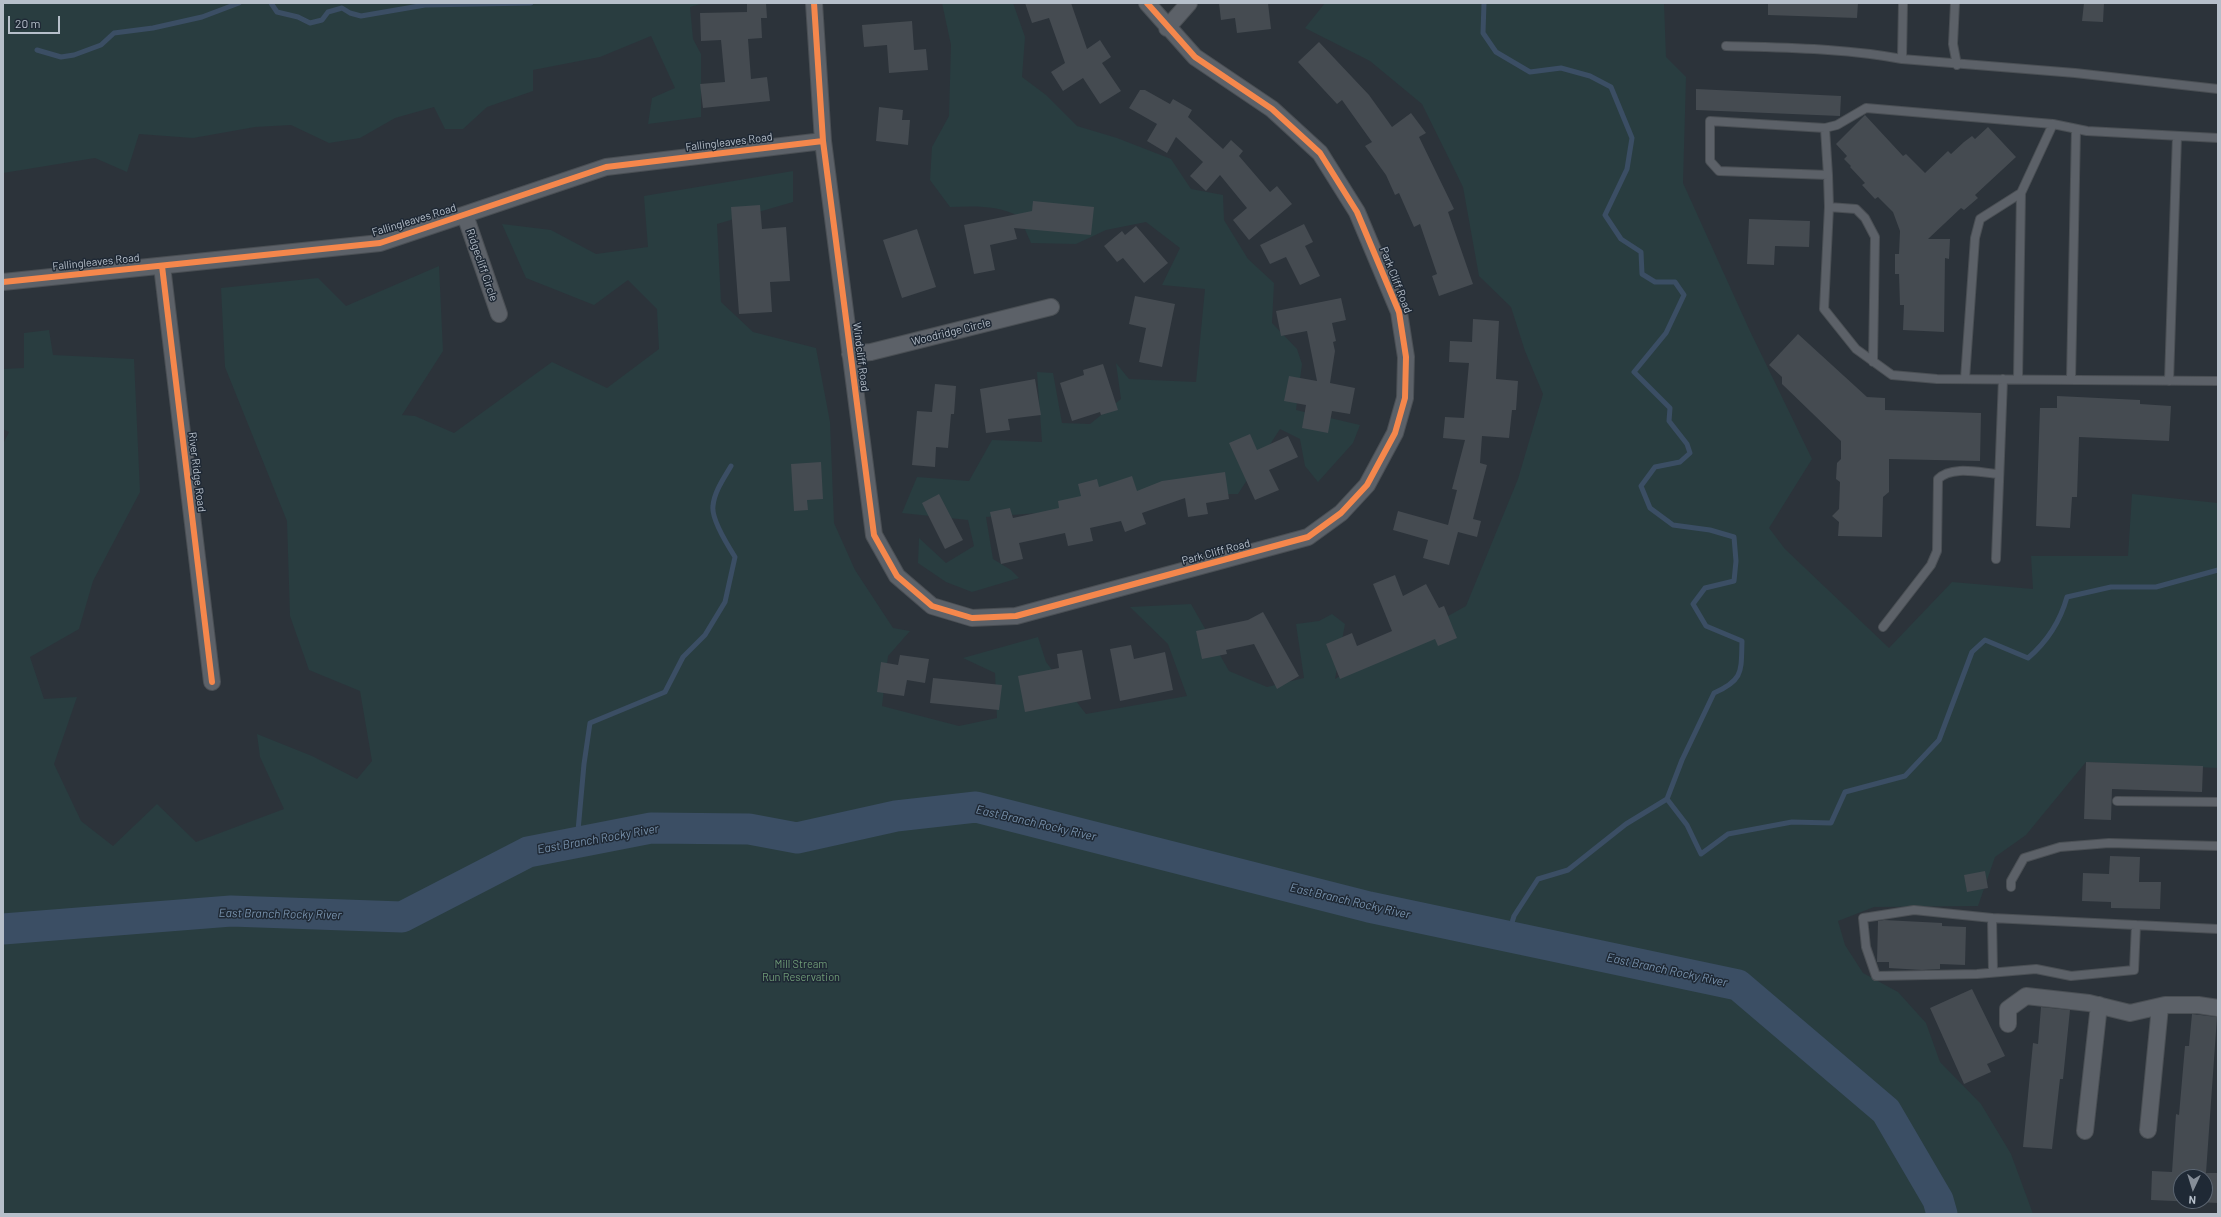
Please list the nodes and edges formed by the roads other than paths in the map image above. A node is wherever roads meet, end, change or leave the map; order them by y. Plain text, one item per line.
1 (814, 3) edge
2 (1147, 3) edge
3 (1189, 3) edge
4 (1903, 3) edge
5 (1955, 3) edge
6 (1167, 28) junction
7 (1726, 46) dead end
8 (1902, 60) junction
9 (1958, 65) junction
10 (2218, 89) edge
11 (2052, 124) junction
12 (1825, 128) junction
13 (2076, 129) junction
14 (2177, 136) junction
15 (2218, 138) edge
16 (823, 141) junction
17 (1828, 175) junction
18 (2021, 193) junction
19 (1829, 207) junction
20 (465, 215) junction
21 (162, 266) junction
22 (3, 282) edge
23 (1051, 307) dead end
24 (499, 314) dead end
25 (850, 354) junction
26 (1873, 362) junction
27 (1965, 379) junction
28 (2003, 379) junction
29 (2018, 380) junction
30 (2071, 380) junction
31 (2169, 381) junction
32 (2218, 381) edge
33 (1999, 474) junction
34 (1996, 559) dead end
35 (1016, 616) joint
36 (1883, 627) dead end
37 (212, 682) dead end
38 (2117, 801) dead end
39 (2218, 802) edge
40 (2218, 846) edge
41 (2011, 887) dead end
42 (1992, 918) junction
43 (2136, 925) junction
44 (2218, 929) edge
45 (1993, 972) junction
46 (2099, 1005) junction
47 (2160, 1006) junction
48 (2218, 1008) edge
49 (2008, 1024) dead end
50 (2148, 1130) dead end
51 (2085, 1131) dead end

1 - 16 street, Windcliff Road
2 - 6 street, Park Cliff Road
3 - 6 street
4 - 8 lane
5 - 9 lane
6 - 35 street, Park Cliff Road
7 - 8 lane
8 - 9 lane
9 - 10 lane
11 - 12 lane
11 - 13 lane
11 - 18 lane
12 - 17 lane
12 - 17 lane
13 - 14 lane
13 - 30 lane
14 - 15 lane
14 - 31 lane
16 - 20 street, Fallingleaves Road
16 - 25 street, Windcliff Road
17 - 19 lane
18 - 27 lane
18 - 29 lane
19 - 26 lane
19 - 26 lane
20 - 21 street, Fallingleaves Road
20 - 24 street, Ridgecliff Circle
21 - 22 street, Fallingleaves Road
21 - 37 street, River Ridge Road
23 - 25 street, Woodridge Circle
25 - 35 street, Windcliff Road
26 - 27 lane
27 - 28 lane
28 - 29 lane
28 - 33 lane
29 - 30 lane
30 - 31 lane
31 - 32 lane
33 - 34 lane
33 - 36 lane
38 - 39 lane
40 - 41 lane
42 - 43 lane
42 - 45 lane
42 - 45 lane
43 - 44 lane
43 - 45 lane
46 - 47 street
46 - 49 street
46 - 51 street
47 - 48 street
47 - 50 street

